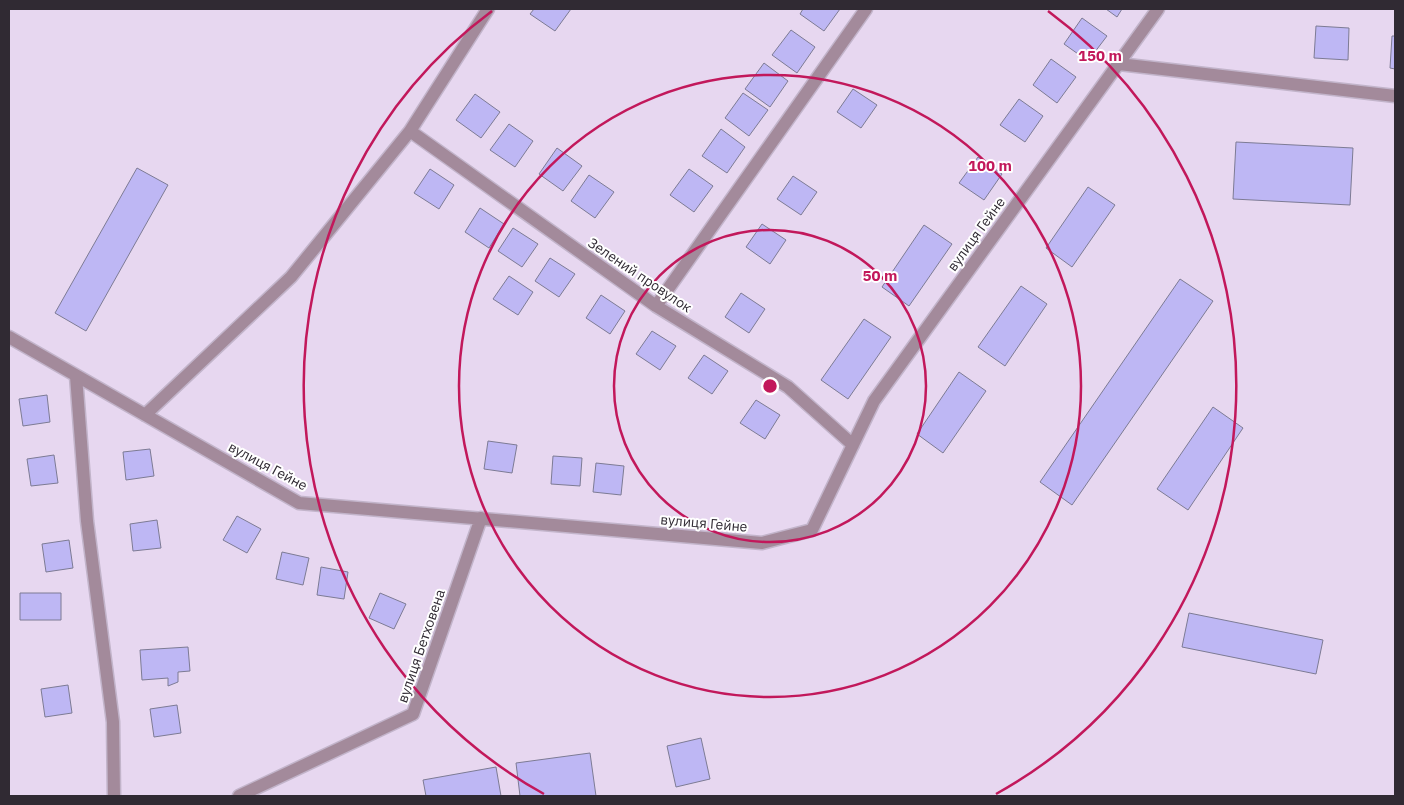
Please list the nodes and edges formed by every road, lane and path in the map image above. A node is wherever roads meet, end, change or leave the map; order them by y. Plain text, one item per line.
1 (488, 9) edge
2 (866, 9) edge
3 (1158, 9) edge
4 (1118, 64) junction
5 (1395, 96) edge
6 (410, 131) junction
7 (656, 306) junction
8 (9, 337) edge
9 (76, 376) junction
10 (144, 415) junction
11 (853, 445) junction
12 (481, 518) junction
13 (114, 796) edge
14 (238, 796) edge

1 - 6 street
2 - 7 street
3 - 4 street, вулиця Гейне
4 - 5 street
4 - 11 street, вулиця Гейне
6 - 7 street, Зелений провулок
6 - 10 street
7 - 11 street, Зелений провулок
8 - 9 street, вулиця Гейне
9 - 10 street, вулиця Гейне
9 - 13 street
10 - 12 street, вулиця Гейне
11 - 12 street, вулиця Гейне
12 - 14 street, вулиця Бетховена

